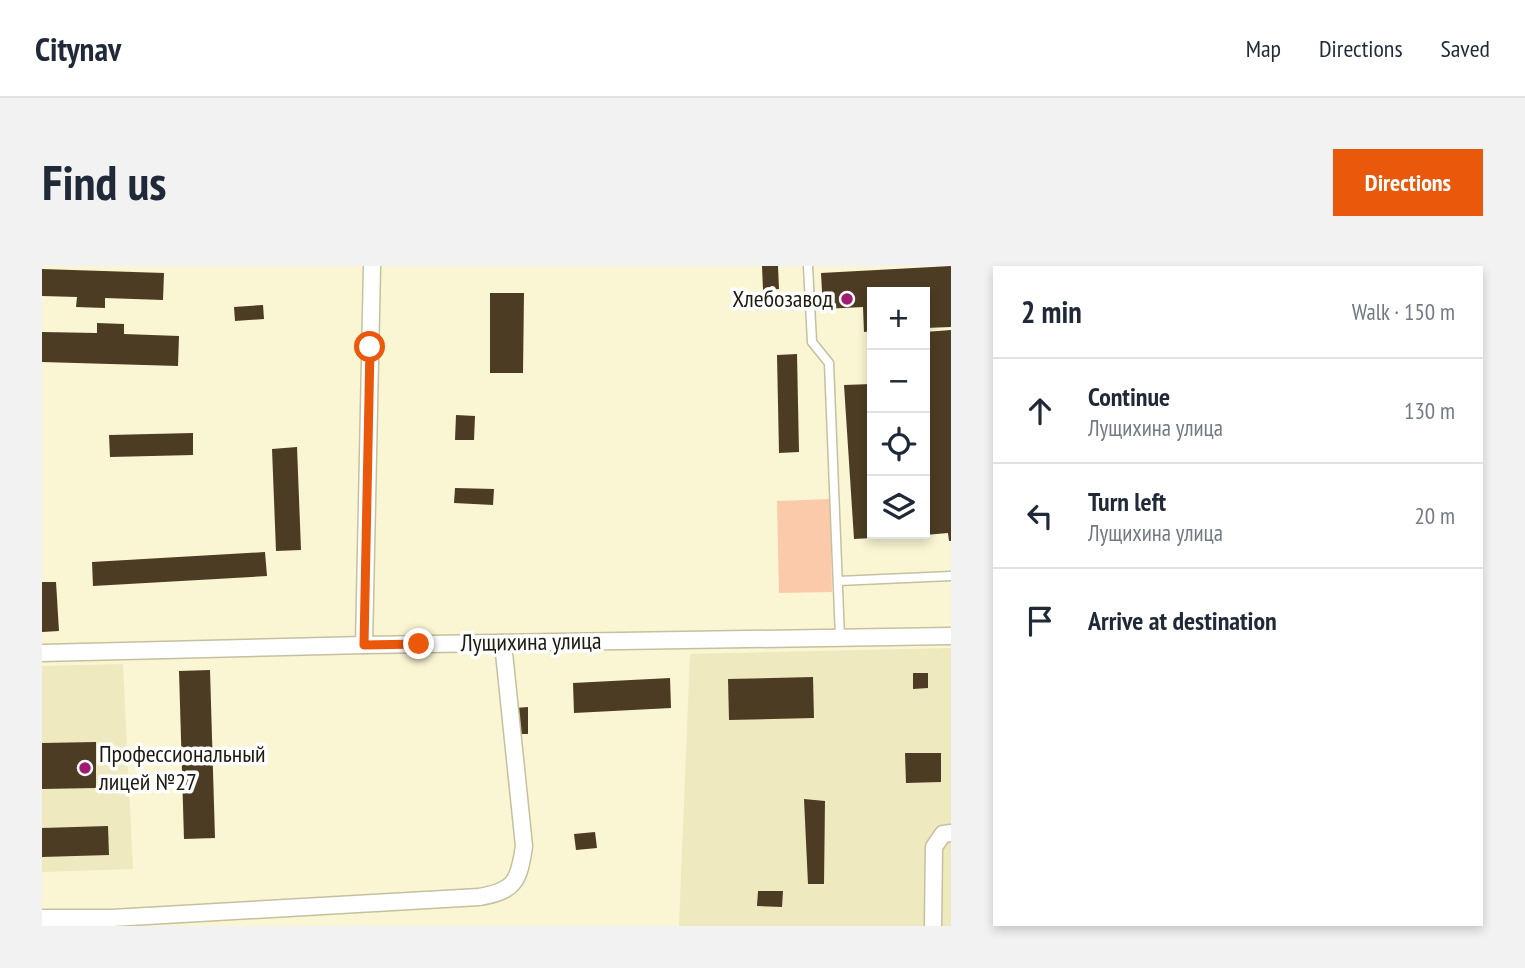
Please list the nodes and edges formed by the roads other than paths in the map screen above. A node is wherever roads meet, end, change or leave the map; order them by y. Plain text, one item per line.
1 (372, 266) edge
2 (808, 266) edge
3 (951, 576) edge
4 (838, 581) junction
5 (951, 636) edge
6 (840, 638) junction
7 (503, 643) junction
8 (364, 645) junction
9 (42, 653) edge
10 (951, 833) edge
11 (42, 918) edge
12 (933, 926) edge

1 - 8 street
2 - 4 lane
3 - 4 lane
4 - 6 lane
5 - 6 street, Лущихина улица
6 - 7 street, Лущихина улица
7 - 8 street, Лущихина улица
7 - 11 street
8 - 9 street, Лущихина улица
10 - 12 street

